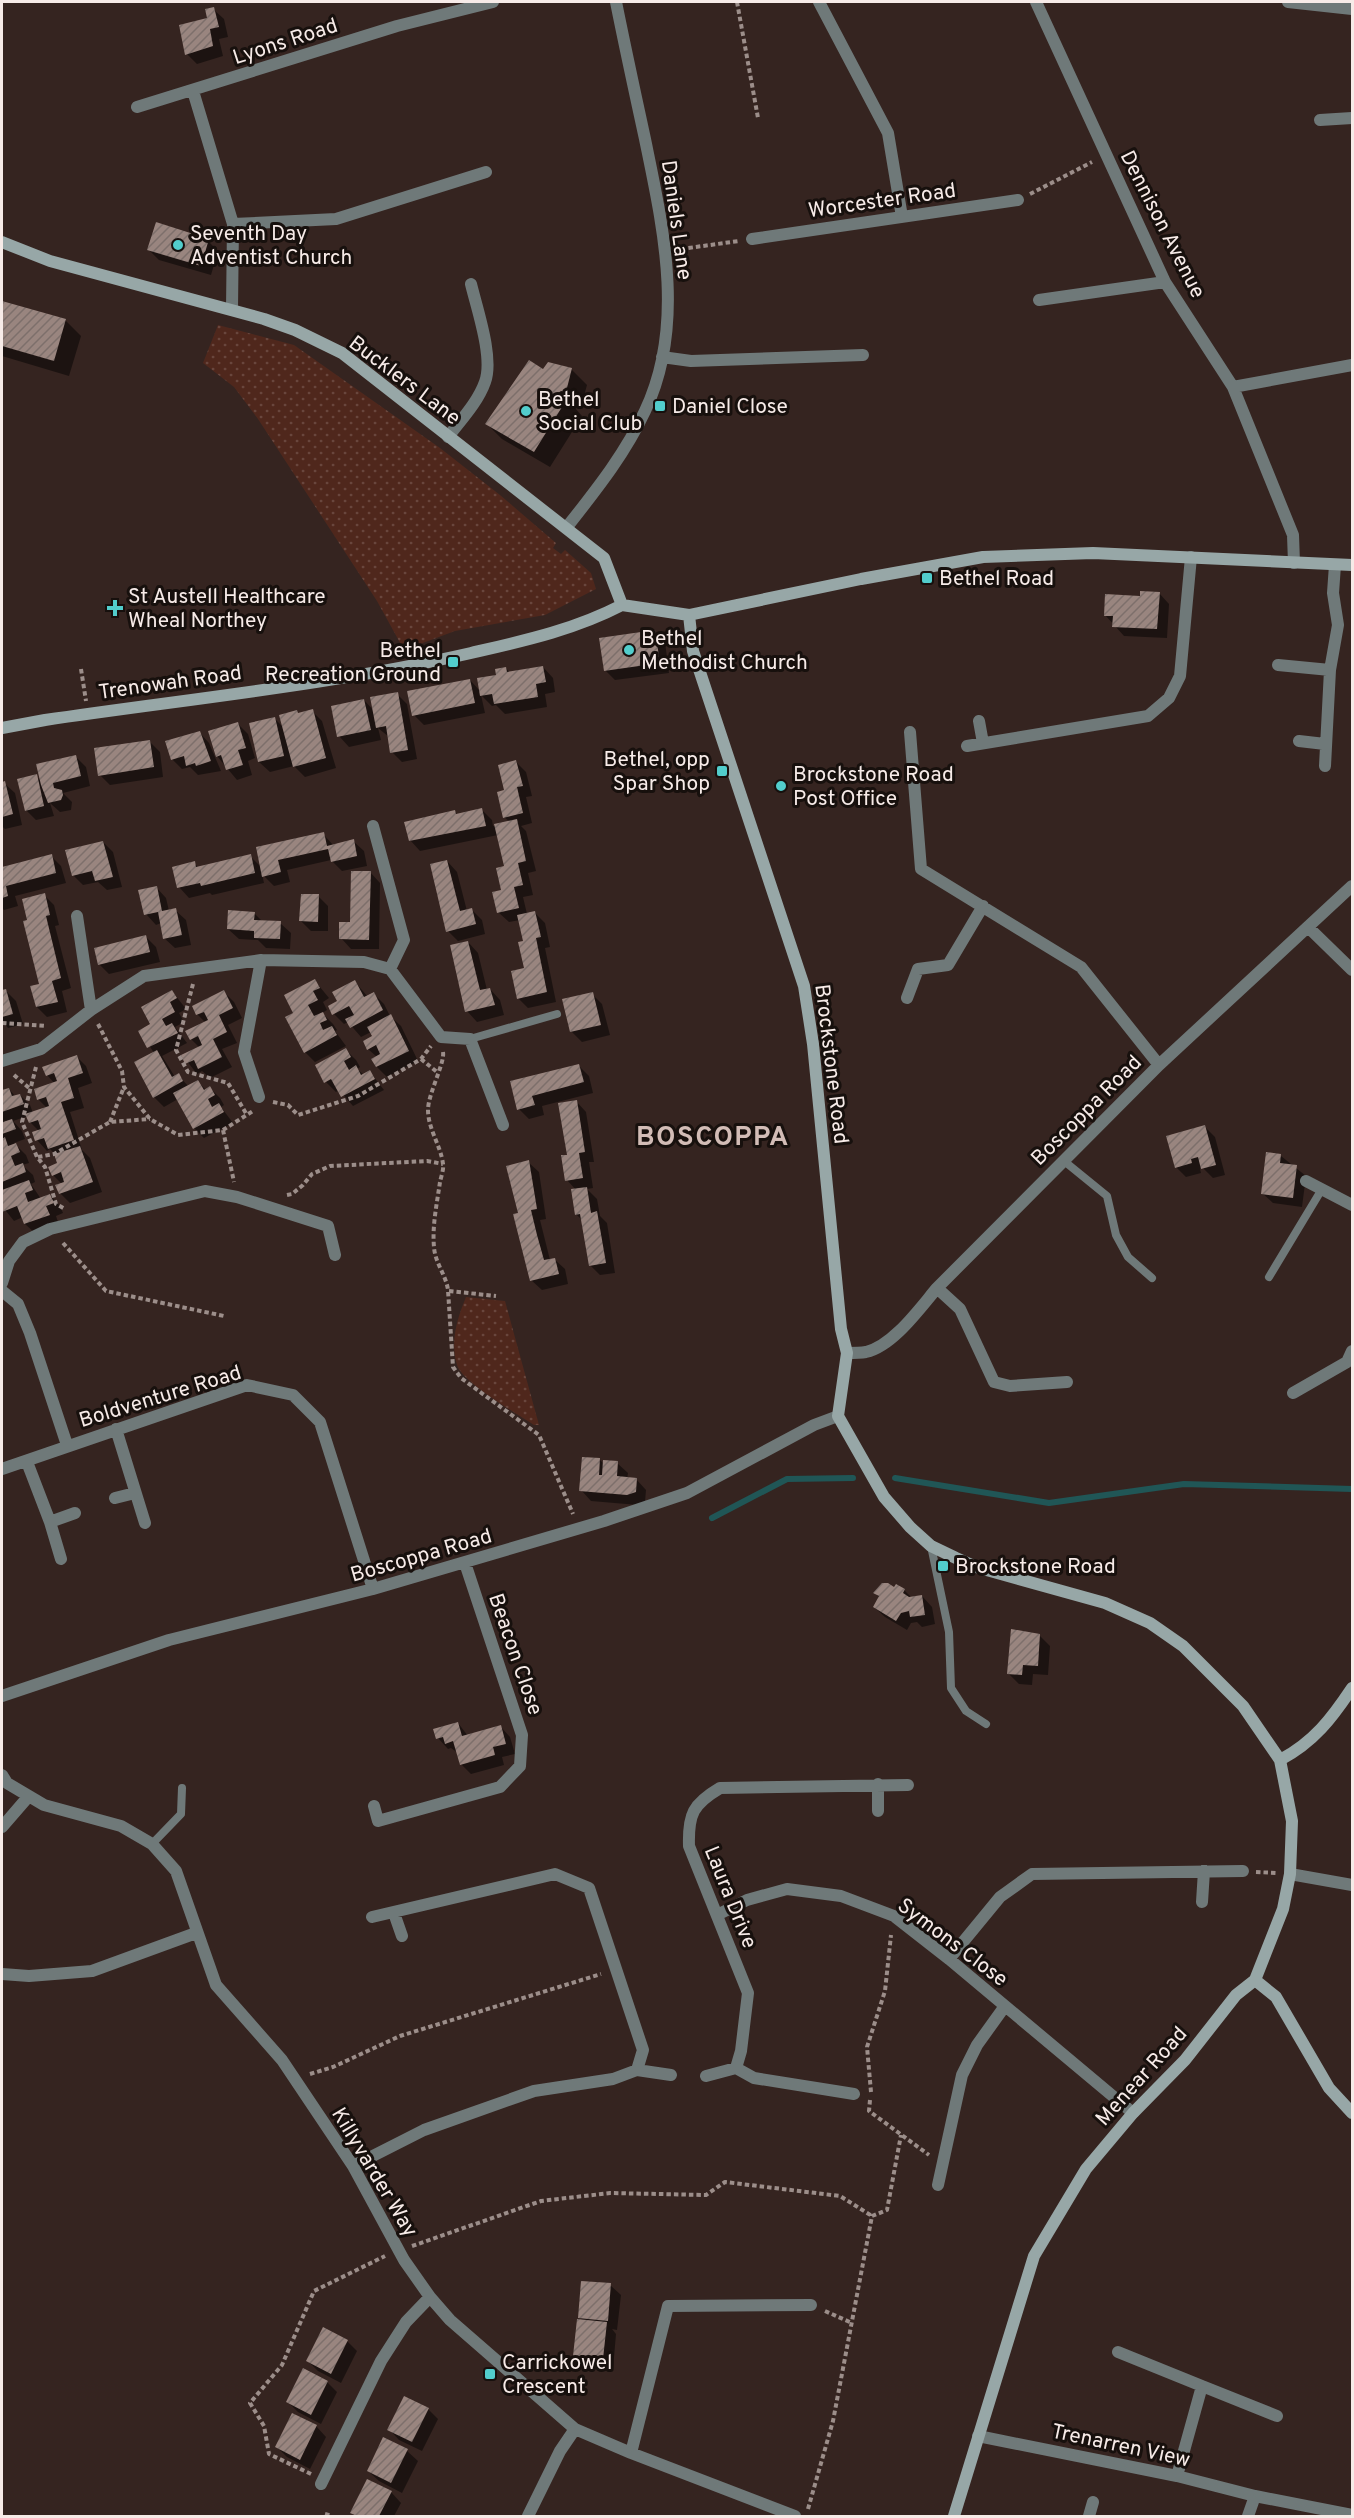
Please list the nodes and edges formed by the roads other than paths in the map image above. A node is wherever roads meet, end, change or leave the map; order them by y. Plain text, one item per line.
1 (493, 2) edge
2 (616, 2) edge
3 (819, 2) edge
4 (1036, 2) edge
5 (1288, 2) edge
6 (1353, 9) edge
7 (193, 91) junction
8 (137, 107) dead end
9 (1353, 118) edge
10 (1320, 120) dead end
11 (486, 172) dead end
12 (1018, 200) road end
13 (902, 217) junction
14 (233, 224) junction
15 (752, 239) road end
16 (2, 242) edge
17 (1166, 282) junction
18 (471, 284) dead end
19 (1039, 300) dead end
20 (232, 309) junction
21 (864, 355) dead end
22 (662, 357) junction
23 (1353, 365) edge
24 (1233, 387) junction
25 (448, 437) junction
26 (567, 527) junction
27 (1191, 557) junction
28 (1294, 562) junction
29 (1335, 565) junction
30 (1353, 565) edge
31 (622, 605) junction
32 (689, 615) junction
33 (1278, 665) dead end
34 (1330, 670) junction
35 (979, 721) dead end
36 (2, 728) edge
37 (910, 732) dead end
38 (1299, 741) dead end
39 (983, 743) junction
40 (1325, 744) junction
41 (968, 746) dead end
42 (1324, 766) dead end
43 (372, 826) dead end
44 (1353, 886) edge
45 (983, 906) junction
46 (77, 916) dead end
47 (1309, 928) junction
48 (261, 960) junction
49 (390, 969) junction
50 (1353, 970) edge
51 (907, 998) dead end
52 (91, 1010) junction
53 (557, 1014) dead end
54 (470, 1039) junction
55 (1159, 1065) junction
56 (5, 1066) edge
57 (262, 1101) road end
58 (503, 1125) dead end
59 (1064, 1161) junction
60 (1306, 1180) dead end
61 (1322, 1189) junction
62 (1353, 1205) edge
63 (336, 1255) dead end
64 (1269, 1277) dead end
65 (1152, 1278) dead end
66 (2, 1283) edge
67 (938, 1288) junction
68 (2, 1290) edge
69 (1353, 1351) edge
70 (847, 1353) junction
71 (1067, 1382) dead end
72 (1293, 1393) dead end
73 (838, 1416) junction
74 (116, 1428) junction
75 (67, 1445) junction
76 (27, 1462) junction
77 (2, 1469) edge
78 (135, 1493) junction
79 (115, 1498) dead end
80 (75, 1513) dead end
81 (50, 1522) junction
82 (146, 1523) dead end
83 (931, 1546) junction
84 (61, 1559) dead end
85 (465, 1563) junction
86 (373, 1589) junction
87 (1353, 1688) edge
88 (2, 1696) edge
89 (986, 1724) dead end
90 (1280, 1760) junction
91 (2, 1775) edge
92 (878, 1784) junction
93 (908, 1785) dead end
94 (182, 1788) dead end
95 (28, 1797) junction
96 (374, 1806) dead end
97 (878, 1811) dead end
98 (2, 1827) edge
99 (152, 1844) junction
100 (1204, 1871) junction
101 (1244, 1871) road end
102 (1290, 1874) junction
103 (1353, 1885) edge
104 (1202, 1902) dead end
105 (394, 1913) junction
106 (717, 1915) junction
107 (372, 1917) dead end
108 (196, 1934) junction
109 (402, 1936) dead end
110 (949, 1959) junction
111 (2, 1974) edge
112 (1255, 1980) junction
113 (1005, 2006) junction
114 (736, 2068) junction
115 (637, 2070) junction
116 (670, 2075) dead end
117 (706, 2076) dead end
118 (854, 2094) dead end
119 (1133, 2113) junction
120 (1353, 2113) edge
121 (353, 2166) junction
122 (938, 2185) dead end
123 (430, 2297) junction
124 (811, 2305) road end
125 (1118, 2352) dead end
126 (1202, 2386) junction
127 (1278, 2416) dead end
128 (575, 2429) junction
129 (978, 2436) junction
130 (631, 2453) junction
131 (1177, 2476) junction
132 (322, 2482) road end
133 (1255, 2496) junction
134 (1092, 2502) dead end
135 (1352, 2512) edge
136 (528, 2517) edge
137 (795, 2517) edge
138 (954, 2517) edge
139 (1089, 2517) edge
140 (1248, 2517) edge

1 - 7 street, Lyons Road
2 - 22 street, Daniels Lane
3 - 13 street
4 - 17 street, Dennison Avenue
5 - 6 street
7 - 8 street, Lyons Road
7 - 14 street
9 - 10 street
11 - 14 street
12 - 13 street, Worcester Road
13 - 15 street, Worcester Road
14 - 20 street
16 - 20 street, Bucklers Lane
17 - 19 street
17 - 24 street, Dennison Avenue
18 - 25 street
20 - 25 street, Bucklers Lane
21 - 22 street
22 - 26 street, Daniels Lane
23 - 24 street
24 - 28 street, Dennison Avenue
25 - 26 street, Bucklers Lane
26 - 31 street, Bucklers Lane
27 - 28 street
27 - 32 street
27 - 39 street
28 - 29 street
29 - 30 street
29 - 34 street
31 - 32 street
31 - 36 street, Trenowah Road
32 - 70 street, Brockstone Road
33 - 34 street
34 - 40 street
35 - 39 street
37 - 45 street
38 - 40 street
39 - 41 street
40 - 42 street
43 - 49 street
44 - 47 street, Boscoppa Road
45 - 51 street
45 - 55 street
46 - 52 street
47 - 50 street
47 - 55 street, Boscoppa Road
48 - 49 street
48 - 52 street
48 - 57 street
49 - 54 street
52 - 56 street
53 - 54 lane
54 - 58 street
55 - 59 street, Boscoppa Road
59 - 65 lane
59 - 67 street, Boscoppa Road
60 - 61 street
61 - 62 street
61 - 64 lane
63 - 66 street
67 - 70 street, Boscoppa Road
67 - 71 street
68 - 75 street, Boldventure Road
69 - 72 street
70 - 73 street, Brockstone Road
73 - 83 street
73 - 85 street, Boscoppa Road
74 - 75 street, Boldventure Road
74 - 78 street
74 - 86 street, Boldventure Road
75 - 76 street
76 - 77 street
76 - 81 street
78 - 79 street
78 - 82 street
80 - 81 street
81 - 84 street
83 - 89 lane
83 - 90 street
85 - 86 street, Boscoppa Road
85 - 96 street, Beacon Close
86 - 88 street, Boscoppa Road
87 - 90 street
90 - 102 street, Menear Road
91 - 95 street, Killyvarder Way
92 - 93 street, Laura Drive
92 - 97 street
92 - 106 street, Laura Drive
94 - 99 lane
95 - 98 street
95 - 99 street, Killyvarder Way
99 - 108 street, Killyvarder Way
100 - 101 street
100 - 104 street
100 - 110 street
102 - 103 street
102 - 112 street, Menear Road
105 - 107 street
105 - 109 street
105 - 115 street
106 - 110 street, Symons Close
106 - 114 street, Laura Drive
108 - 111 street
108 - 121 street, Killyvarder Way
110 - 113 street, Symons Close
112 - 119 street, Menear Road
112 - 120 street
113 - 119 street, Symons Close
113 - 122 street
114 - 117 street
114 - 118 street
115 - 116 street
115 - 121 street
119 - 129 street, Menear Road
121 - 123 street, Killyvarder Way
123 - 128 street, Killyvarder Way
123 - 132 street
124 - 130 street
125 - 126 street
126 - 127 street
126 - 131 street
128 - 130 street, Killyvarder Way
128 - 136 street
129 - 131 street, Trenarren View
129 - 138 street, Menear Road
130 - 137 street, Killyvarder Way
131 - 133 street, Trenarren View
133 - 135 street, Trenarren View
133 - 140 street
134 - 139 street

